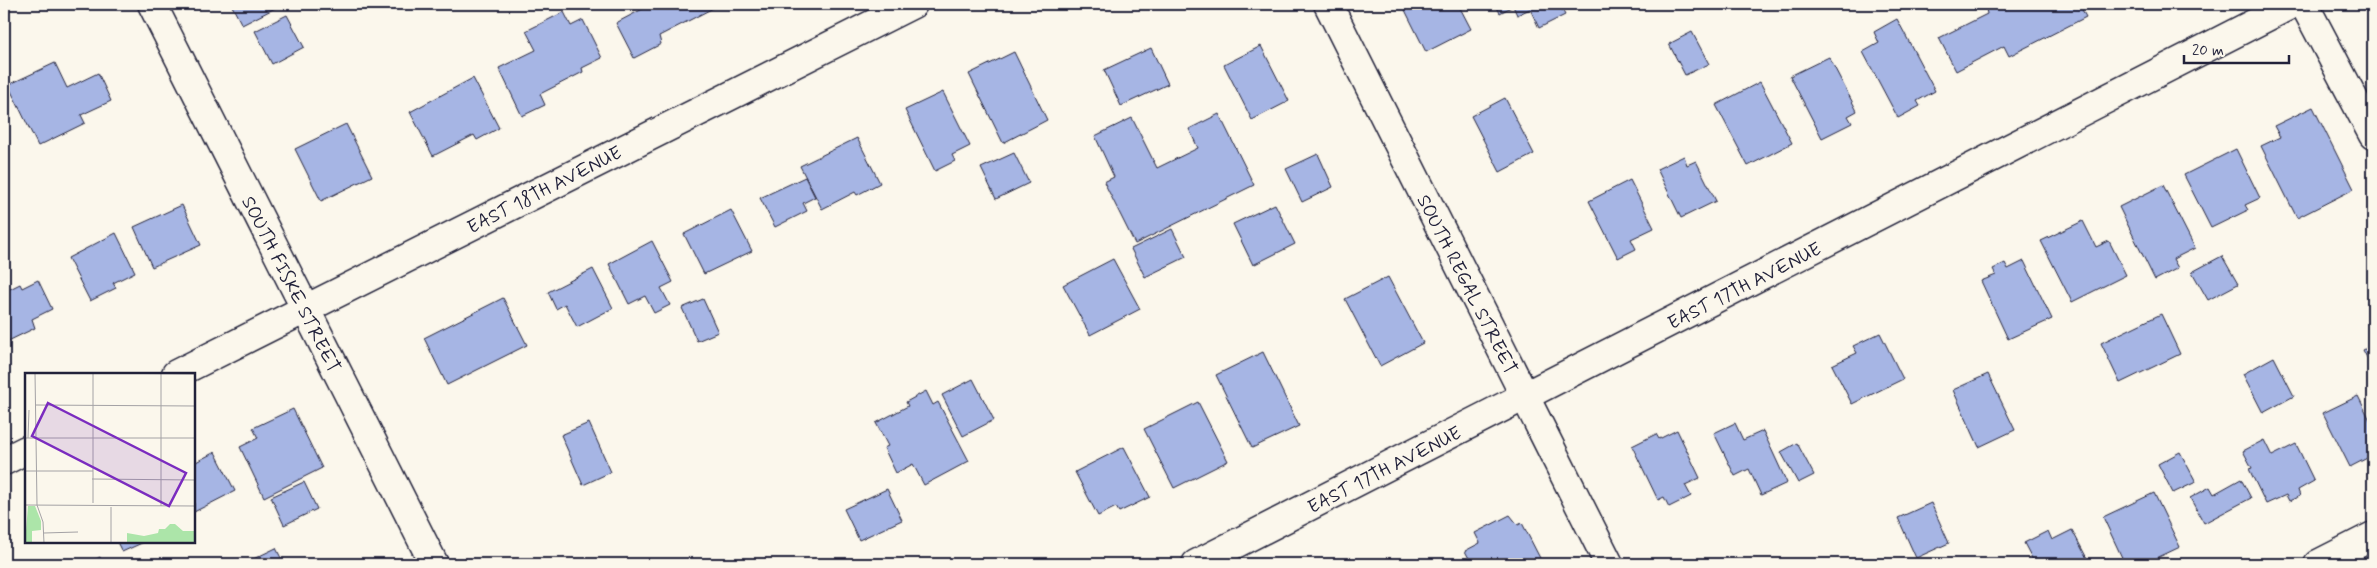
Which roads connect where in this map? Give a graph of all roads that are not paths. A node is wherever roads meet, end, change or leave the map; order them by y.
1 (152, 4) edge
2 (913, 4) edge
3 (1328, 4) edge
4 (2292, 4) edge
5 (2304, 4) edge
6 (2373, 136) edge
7 (304, 310) junction
8 (178, 373) edge
9 (1524, 398) junction
10 (25, 450) edge
11 (4, 461) edge
12 (2373, 536) edge
13 (434, 564) edge
14 (1196, 564) edge
15 (1609, 564) edge
16 (2318, 564) edge

1 - 7 street, SOUTH FISKE STREET
2 - 7 street, EAST 18TH AVENUE
3 - 9 street, SOUTH REGAL STREET
4 - 9 street, EAST 17TH AVENUE
5 - 6 street
7 - 8 street, EAST 18TH AVENUE
7 - 13 street, SOUTH FISKE STREET
9 - 14 street, EAST 17TH AVENUE
9 - 15 street, SOUTH REGAL STREET
10 - 11 street
12 - 16 street

